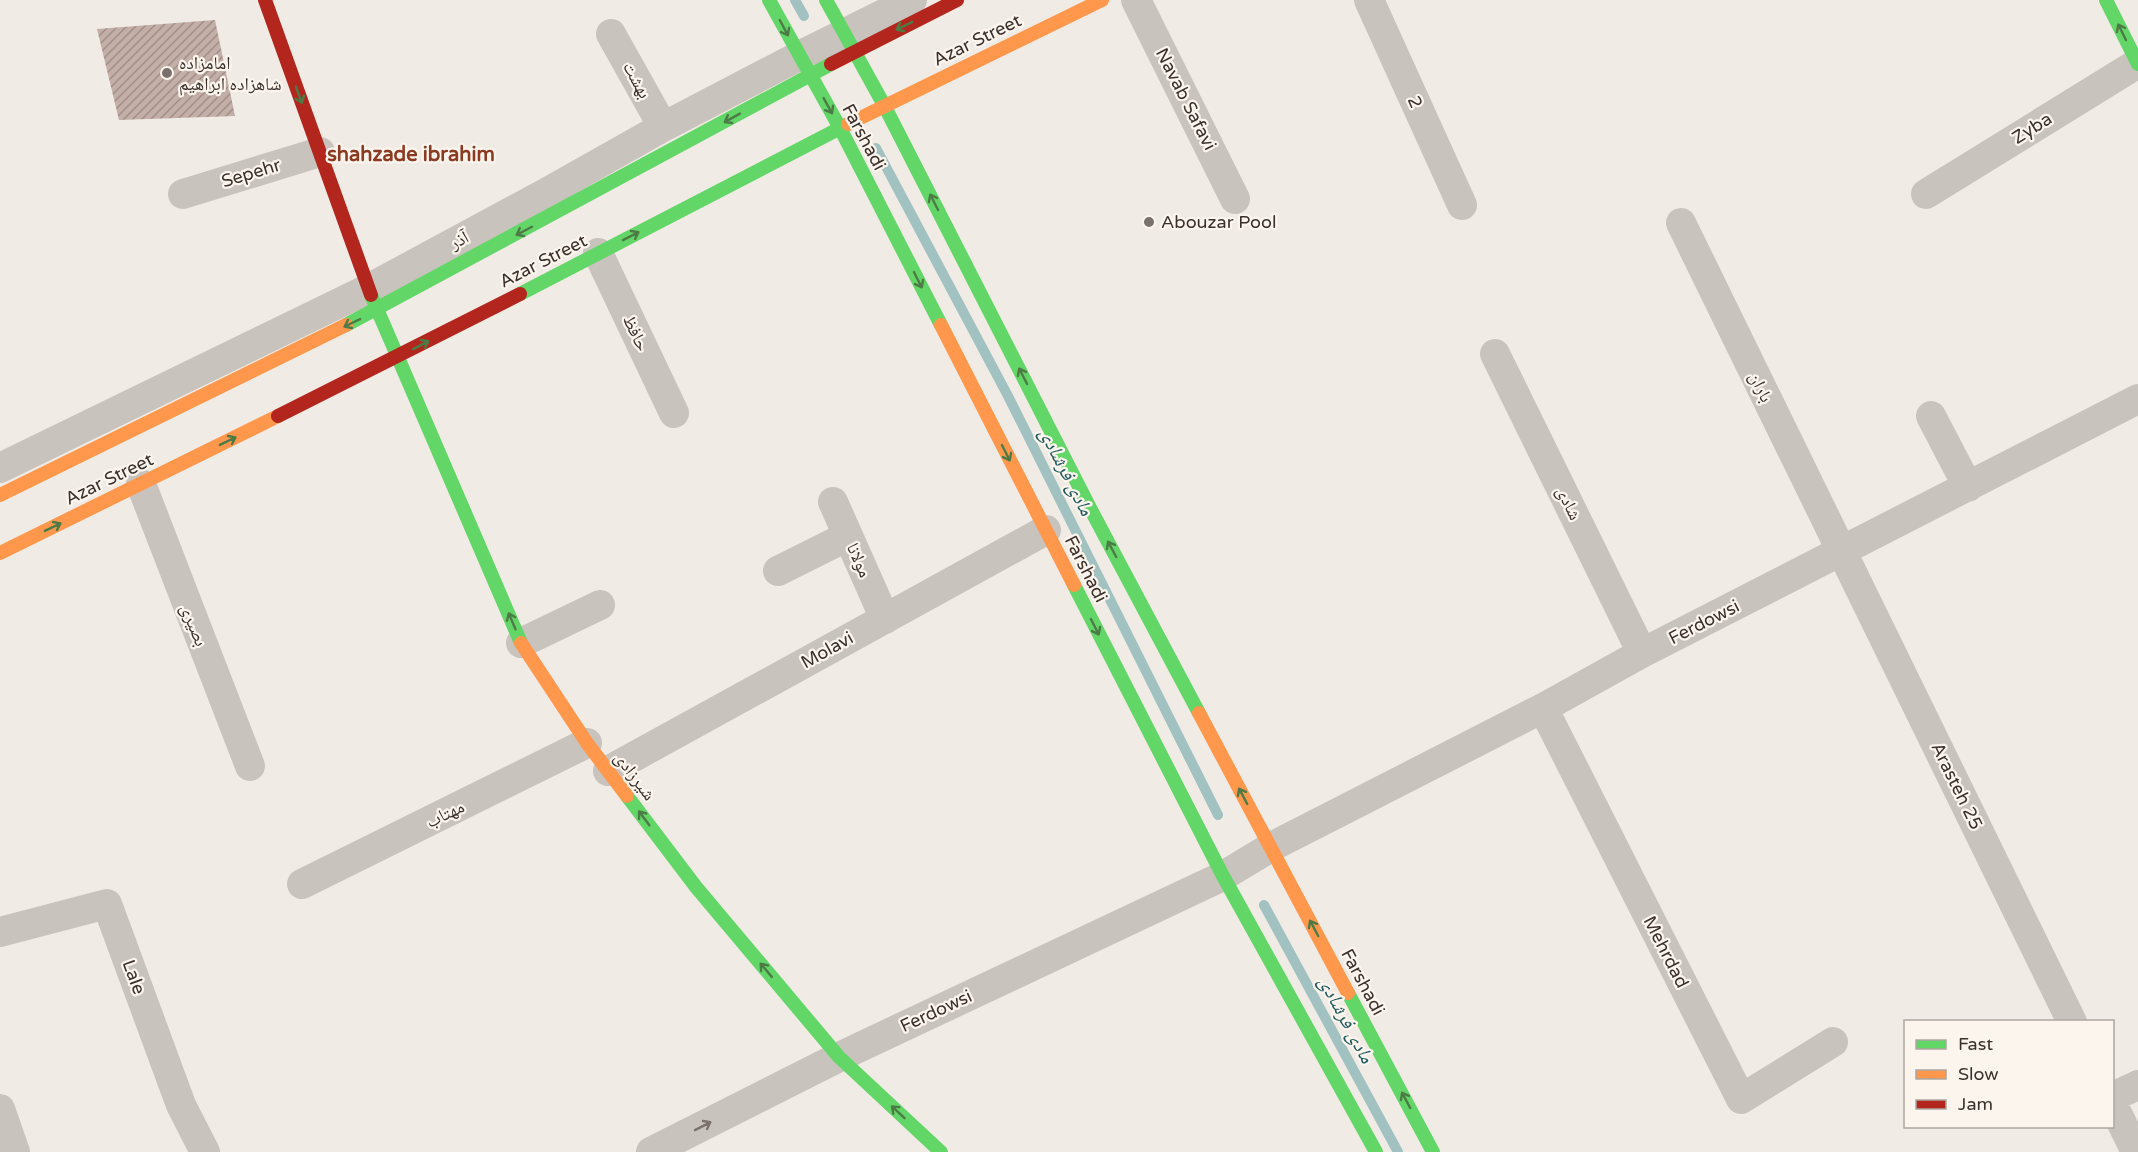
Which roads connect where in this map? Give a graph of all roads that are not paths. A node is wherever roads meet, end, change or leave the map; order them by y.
1 (265, 0) edge
2 (769, 0) edge
3 (826, 0) edge
4 (912, 0) edge
5 (957, 0) edge
6 (1102, 0) edge
7 (1136, 0) edge
8 (1369, 0) edge
9 (2106, 0) edge
10 (611, 34) dead end
11 (850, 42) junction
12 (2138, 63) edge
13 (805, 65) junction
14 (884, 105) junction
15 (663, 127) junction
16 (840, 128) junction
17 (320, 152) junction
18 (183, 194) dead end
19 (1926, 194) dead end
20 (1235, 199) dead end
21 (552, 203) junction
22 (1462, 205) dead end
23 (1681, 223) dead end
24 (598, 253) junction
25 (372, 299) junction
26 (1495, 354) dead end
27 (398, 357) junction
28 (2138, 399) edge
29 (674, 413) dead end
30 (1931, 416) dead end
31 (0, 468) edge
32 (141, 484) junction
33 (1968, 487) junction
34 (0, 495) edge
35 (832, 502) dead end
36 (1046, 530) junction
37 (848, 536) junction
38 (1841, 550) junction
39 (0, 553) edge
40 (778, 571) dead end
41 (600, 604) dead end
42 (885, 619) junction
43 (521, 643) junction
44 (1642, 653) junction
45 (1543, 708) junction
46 (587, 743) junction
47 (250, 766) dead end
48 (608, 771) junction
49 (1271, 847) junction
50 (1223, 876) junction
51 (302, 884) dead end
52 (0, 932) edge
53 (2071, 1020) edge
54 (1833, 1042) dead end
55 (839, 1057) junction
56 (2138, 1085) edge
57 (2114, 1096) edge
58 (2114, 1107) edge
59 (0, 1109) edge
60 (15, 1152) edge
61 (205, 1152) edge
62 (651, 1152) edge
63 (941, 1152) edge
64 (1376, 1152) edge
65 (1433, 1152) edge
66 (2136, 1152) edge

1 -> 17 street, شیرزادی
2 -> 13 street, Farshadi
3 - 11 street, Farshadi
4 - 11 street, آذر
5 -> 11 street
6 - 14 street, Azar Street
7 - 20 street, Navab Safavi
8 - 22 street, 2
12 -> 9 street
10 - 15 street, بهشت
11 - 13 street, آذر
11 - 14 street, Farshadi
12 - 19 street, Zyba
13 - 15 street, آذر
13 -> 16 street, Farshadi
13 -> 21 street, Azar Street
14 - 16 street, Azar Street
49 -> 14 street, Farshadi
15 - 21 street, آذر
24 -> 16 street, Azar Street
16 -> 36 street, Farshadi
17 - 18 street, Sepehr
17 - 25 street, شیرزادی
21 - 25 street, آذر
23 - 38 street, باران
27 -> 24 street, Azar Street
24 - 29 street, حافظ
25 - 27 street, شیرزادی
25 - 31 street, آذر
25 -> 34 street, Azar Street
26 - 44 street, شادی
32 -> 27 street, Azar Street
43 -> 27 street, شیرزادی
28 - 33 street, Ferdowsi
30 - 33 street
39 -> 32 street, Azar Street
32 - 47 street, بصیری
33 - 38 street, Ferdowsi
35 - 37 street, مولانا
36 - 42 street, Molavi
36 -> 50 street, Farshadi
37 - 40 street
37 - 42 street, مولانا
38 - 44 street, Ferdowsi
38 - 53 street, Arasteh 25
41 - 43 street
42 - 48 street, Molavi
43 - 46 street, شیرزادی
44 - 45 street, Ferdowsi
45 - 49 street, Ferdowsi
45 - 54 street, Mehrdad
46 - 48 street, شیرزادی
46 - 51 street, مهتاب
55 -> 48 street, شیرزادی
49 - 50 street, Ferdowsi
65 -> 49 street, Farshadi
50 - 55 street, Ferdowsi
50 - 64 street, Farshadi
52 - 61 street, Lale
62 -> 55 street, Ferdowsi
63 -> 55 street, شیرزادی
56 - 57 street
58 - 66 street
59 - 60 street

